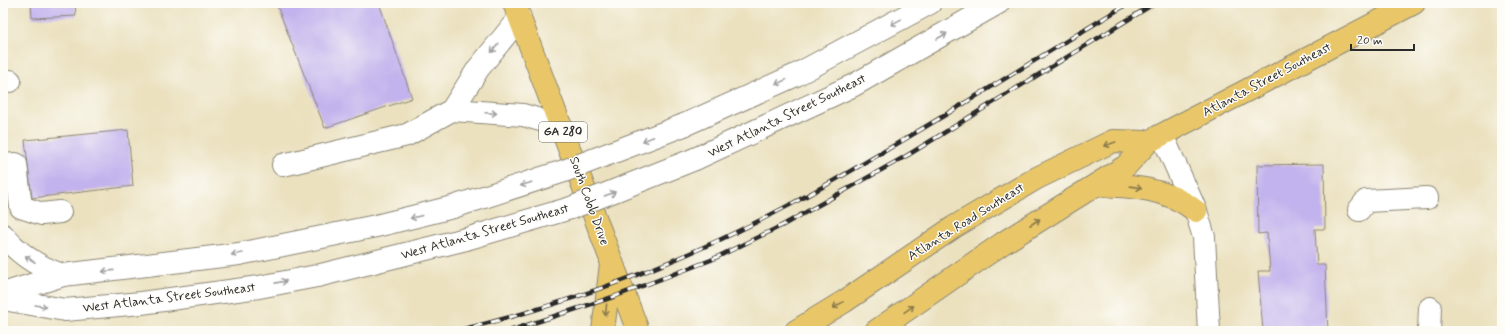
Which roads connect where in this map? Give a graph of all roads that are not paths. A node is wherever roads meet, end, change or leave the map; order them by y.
1 (930, 3) edge
2 (998, 3) edge
3 (1414, 3) edge
4 (517, 10) edge
5 (452, 110) junction
6 (561, 126) junction
7 (1155, 139) junction
8 (3, 165) edge
9 (283, 165) dead end
10 (1097, 185) junction
11 (1427, 198) dead end
12 (1359, 210) dead end
13 (1196, 211) junction
14 (60, 212) dead end
15 (3, 235) edge
16 (611, 260) junction
17 (63, 276) junction
18 (3, 294) edge
19 (3, 298) edge
20 (1430, 308) dead end
21 (603, 331) edge
22 (638, 331) edge
23 (796, 331) edge
24 (876, 331) edge
25 (1209, 331) edge
26 (1429, 331) edge

1 -> 17 street, bridge
19 -> 2 street, West Atlanta Street Southeast, bridge
3 - 7 main road, Atlanta Street Southeast
4 -> 5 street
4 - 6 main road, South Cobb Drive / GA 280
5 -> 6 street
5 - 9 street
6 - 16 main road, South Cobb Drive / GA 280
7 - 10 main road
7 - 13 street
7 -> 23 main road, Atlanta Road Southeast
8 - 14 street
10 -> 13 main road
24 -> 10 main road
11 - 12 street
13 - 25 street
17 -> 15 street
16 -> 21 main road
16 - 22 main road, South Cobb Drive / GA 280
17 - 18 street
20 - 26 street

